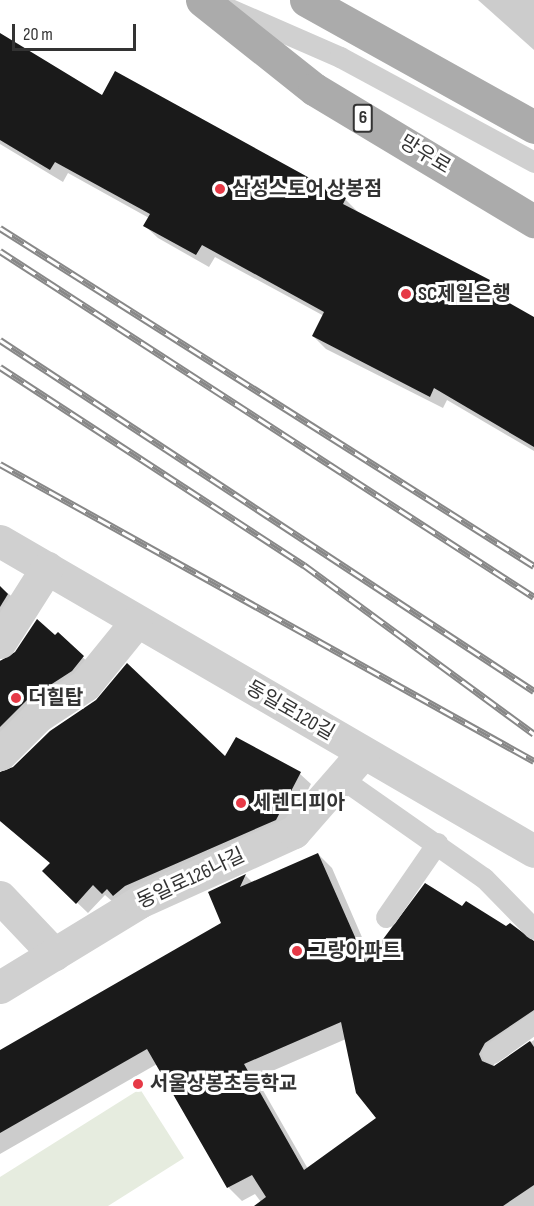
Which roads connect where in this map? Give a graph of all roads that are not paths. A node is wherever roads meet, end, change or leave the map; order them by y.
1 (202, 0) edge
2 (209, 0) edge
3 (306, 0) edge
4 (534, 127) edge
5 (534, 162) edge
6 (534, 221) edge
7 (0, 541) edge
8 (47, 568) junction
9 (136, 622) junction
10 (0, 642) edge
11 (363, 753) junction
12 (0, 754) edge
13 (341, 778) junction
14 (437, 843) junction
15 (534, 851) edge
16 (0, 897) edge
17 (386, 917) dead end
18 (534, 929) edge
19 (54, 954) junction
20 (0, 987) edge
21 (534, 1023) edge
22 (492, 1053) dead end

1 - 6 main road, 망우로 / 6
2 - 5 lane
3 - 4 main road
7 - 8 street, 동일로120길
8 - 9 street, 동일로120길
8 - 10 street
9 - 11 street, 동일로120길
9 - 12 street
11 - 13 street, 동일로126나길
11 - 15 street, 동일로120길
13 - 14 lane
13 - 19 street, 동일로126나길
14 - 17 lane
14 - 18 lane
16 - 19 street
19 - 20 street, 동일로126나길
21 - 22 lane

